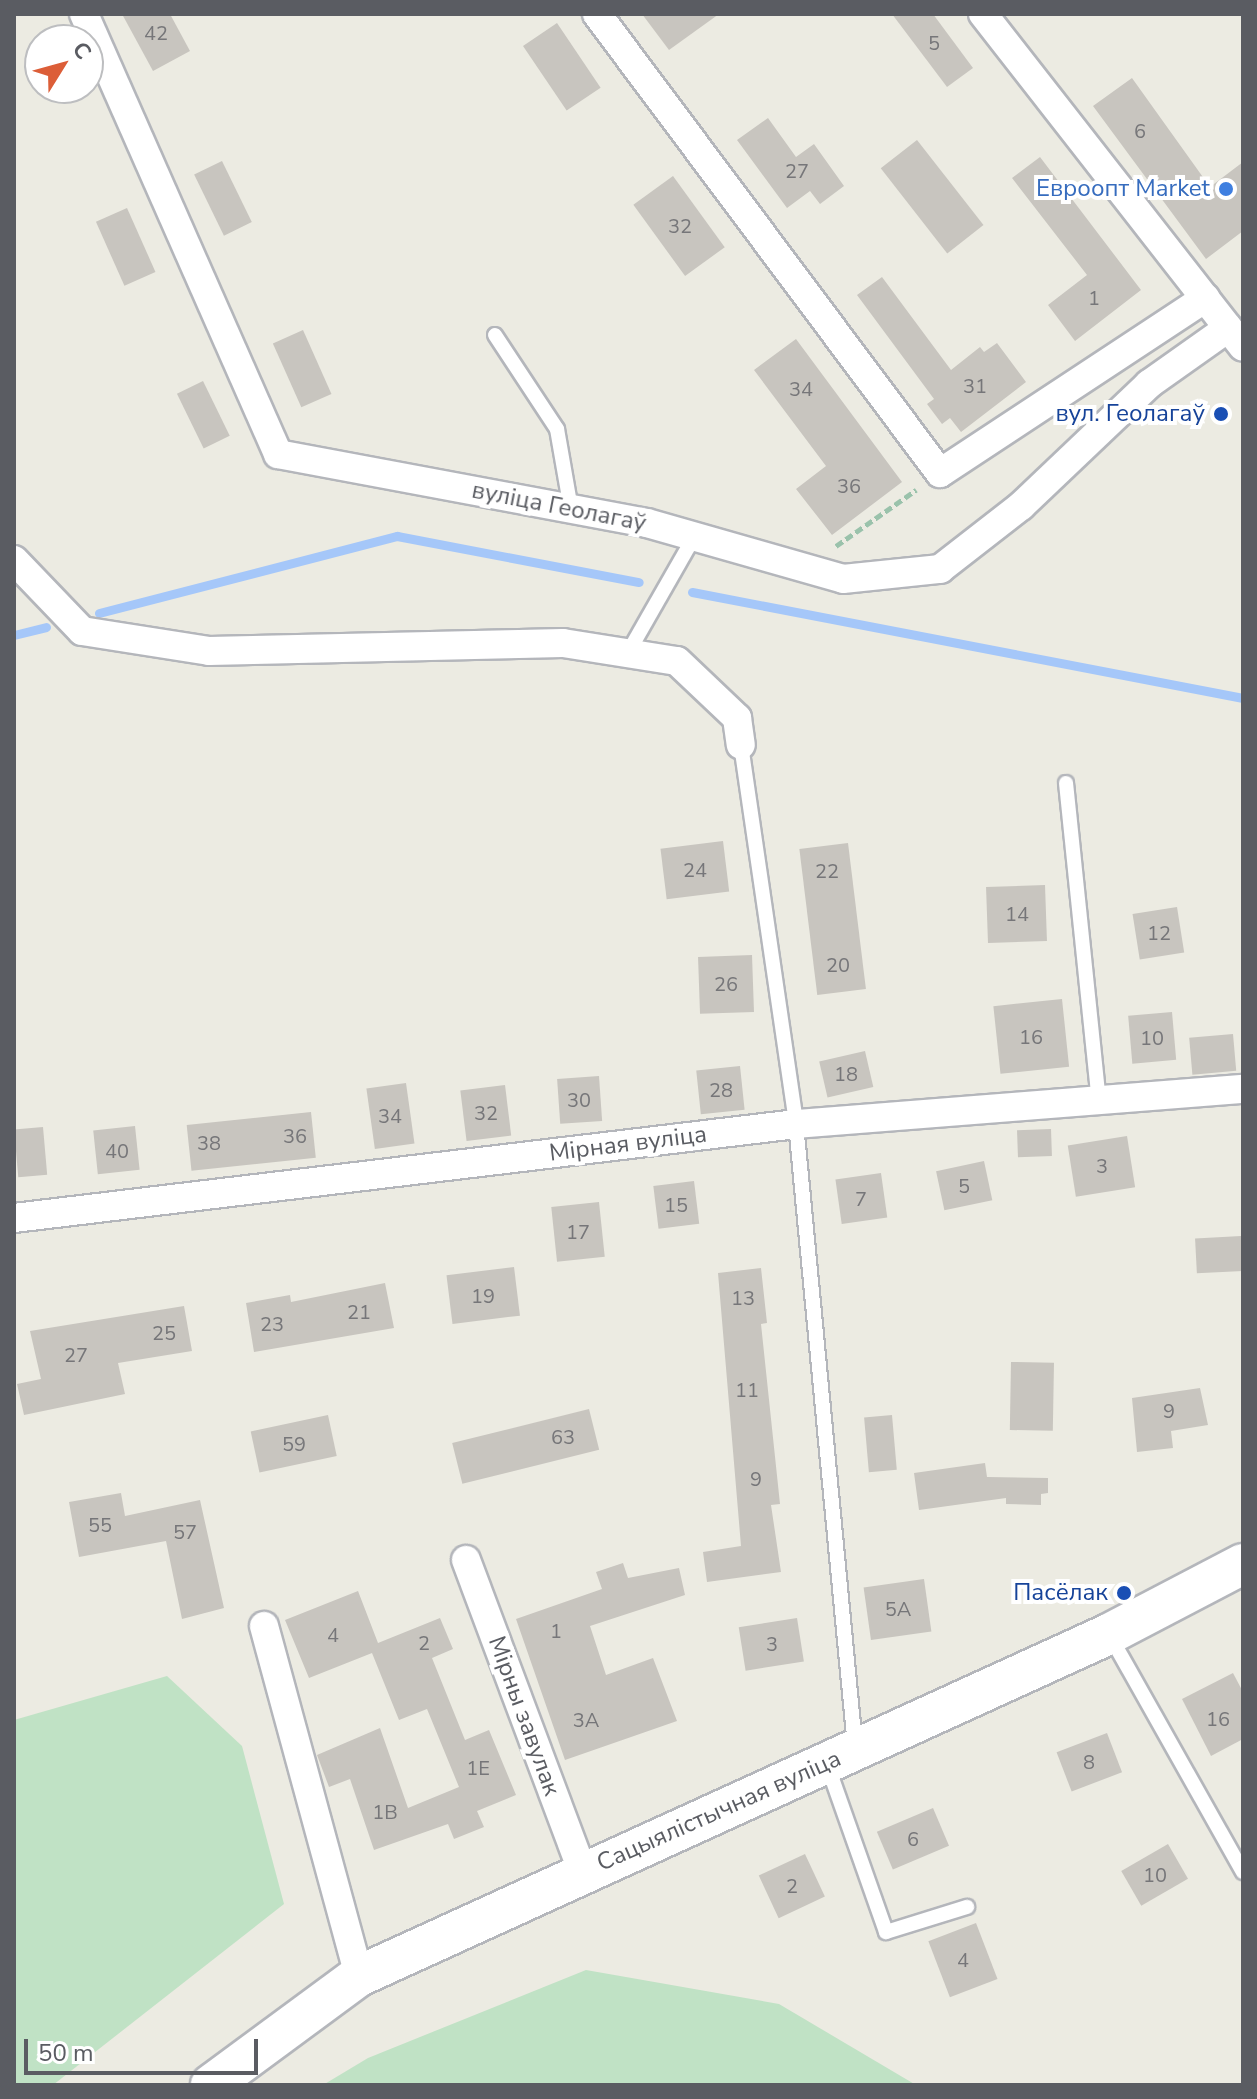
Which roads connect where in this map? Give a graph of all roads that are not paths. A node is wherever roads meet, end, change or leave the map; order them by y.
1 (84, 14) edge
2 (597, 14) edge
3 (983, 14) edge
4 (1205, 298) junction
5 (495, 335) dead end
6 (1236, 338) edge
7 (571, 509) junction
8 (694, 537) junction
9 (14, 560) edge
10 (629, 651) junction
11 (741, 745) joint
12 (1066, 783) dead end
13 (1243, 1089) edge
14 (1099, 1100) junction
15 (796, 1124) junction
16 (14, 1218) edge
17 (466, 1560) dead end
18 (1243, 1564) edge
19 (264, 1626) dead end
20 (1109, 1634) junction
21 (841, 1757) junction
22 (582, 1871) junction
23 (1243, 1872) edge
24 (967, 1907) dead end
25 (359, 1976) junction
26 (211, 2085) edge

1 - 7 street, вуліца Геолагаў
2 - 4 street
3 - 4 street, вуліца Геолагаў
4 - 6 street, вуліца Геолагаў
5 - 7 lane
6 - 8 street, вуліца Геолагаў
7 - 8 street, вуліца Геолагаў
8 - 10 lane
9 - 10 street
10 - 11 street
11 - 15 lane
12 - 14 lane
13 - 14 street, Мірная вуліца
14 - 15 street, Мірная вуліца
15 - 16 street, Мірная вуліца
15 - 21 lane
17 - 22 street, Мірны завулак
18 - 20 main road, Сацыялістычная вуліца
19 - 25 street
20 - 21 main road, Сацыялістычная вуліца
20 - 23 lane
21 - 22 main road, Сацыялістычная вуліца
21 - 24 lane
22 - 25 main road, Сацыялістычная вуліца
25 - 26 main road, Сацыялістычная вуліца

